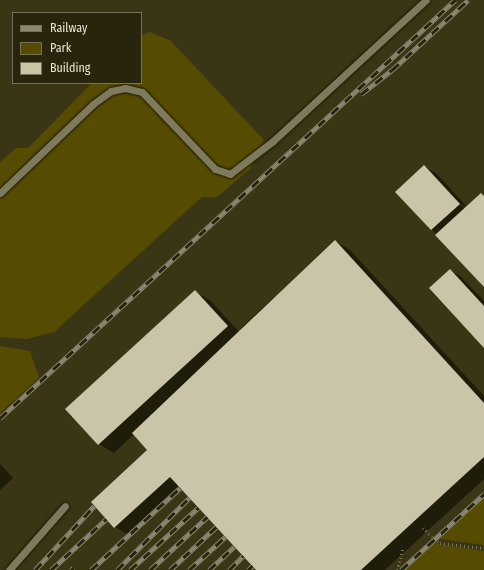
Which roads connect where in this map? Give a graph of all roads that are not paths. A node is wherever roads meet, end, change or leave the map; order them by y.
1 (426, 0) edge
2 (0, 194) edge
3 (65, 506) dead end
4 (9, 570) edge

1 - 2 lane
3 - 4 lane

